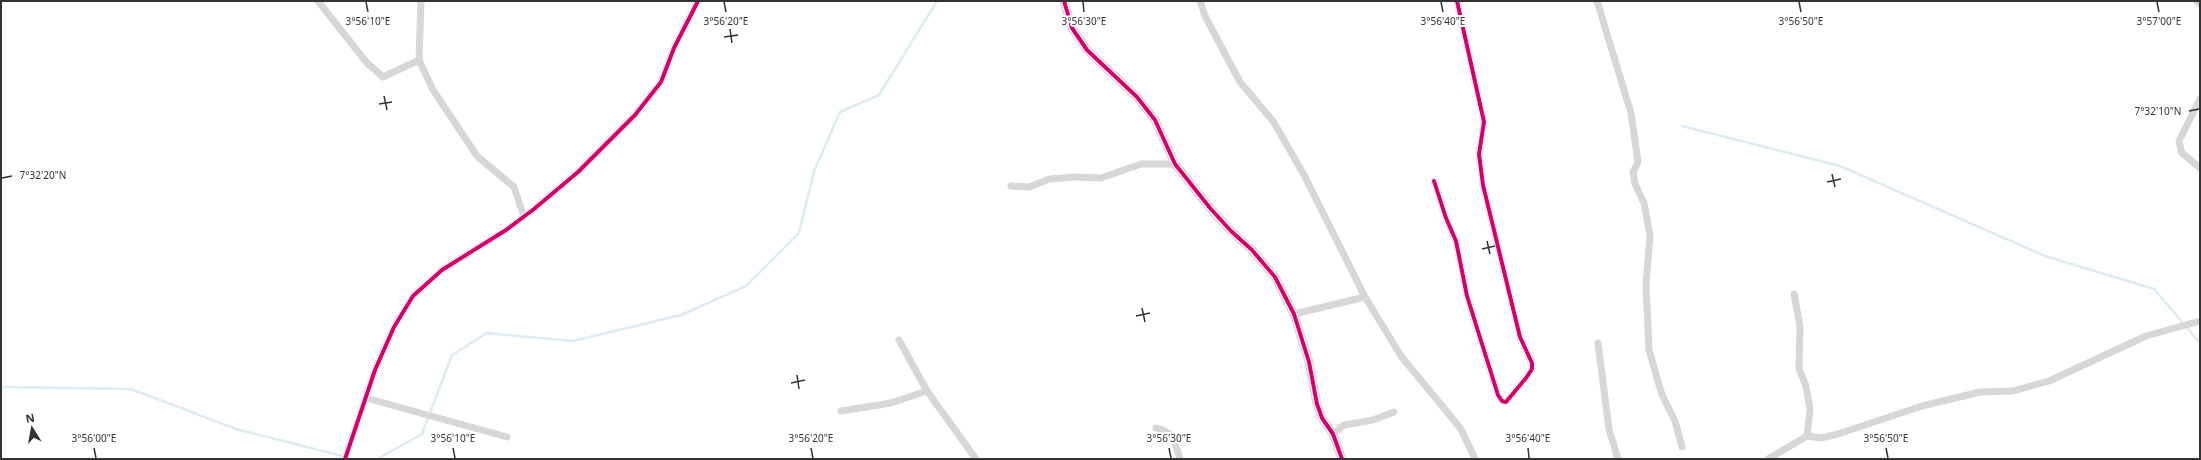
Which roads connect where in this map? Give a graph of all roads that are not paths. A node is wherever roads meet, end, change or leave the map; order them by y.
1 (318, 1) edge
2 (421, 1) edge
3 (698, 1) edge
4 (1064, 1) edge
5 (1200, 1) edge
6 (1457, 1) edge
7 (1597, 1) edge
8 (2197, 1) edge
9 (2200, 4) edge
10 (419, 60) junction
11 (2200, 99) edge
12 (1175, 164) junction
13 (2200, 168) edge
14 (1434, 181) dead end
15 (1011, 186) dead end
16 (524, 217) junction
17 (1794, 294) dead end
18 (1365, 297) junction
19 (1294, 314) junction
20 (2200, 321) edge
21 (899, 340) dead end
22 (1598, 343) dead end
23 (927, 391) junction
24 (366, 398) junction
25 (841, 411) dead end
26 (1394, 412) dead end
27 (1156, 428) dead end
28 (1333, 434) junction
29 (1807, 436) junction
30 (507, 437) dead end
31 (1682, 447) dead end
32 (345, 459) edge
33 (976, 459) edge
34 (1180, 459) edge
35 (1342, 459) edge
36 (1475, 459) edge
37 (1618, 459) edge
38 (1768, 459) edge

1 - 10 street
2 - 10 street
3 - 16 street
4 - 12 street
5 - 18 street
6 - 14 street
7 - 31 street
8 - 9 street
10 - 16 street
11 - 13 street
12 - 15 street
12 - 19 street
16 - 24 street
17 - 29 street
18 - 19 street
18 - 36 street
19 - 28 street
20 - 29 street
21 - 23 street
22 - 37 street
23 - 25 street
23 - 33 street
24 - 30 street
24 - 32 street
26 - 28 street
27 - 34 street
28 - 35 street
29 - 38 street

